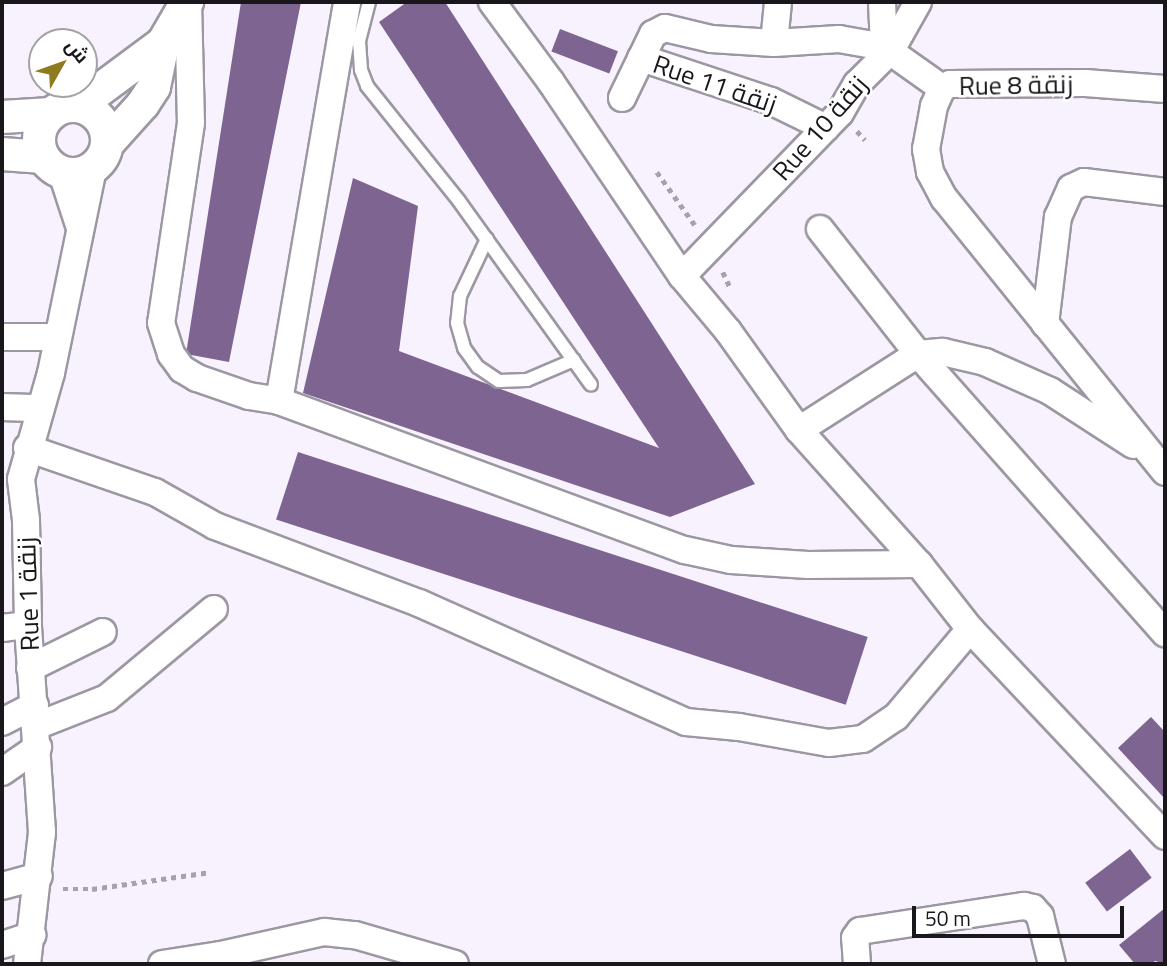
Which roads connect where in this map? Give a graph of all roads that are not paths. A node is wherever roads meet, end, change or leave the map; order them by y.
1 (188, 2) edge
2 (347, 2) edge
3 (369, 2) edge
4 (492, 2) edge
5 (778, 2) edge
6 (882, 2) edge
7 (918, 2) edge
8 (163, 43) junction
9 (774, 43) junction
10 (888, 49) junction
11 (641, 58) junction
12 (942, 88) junction
13 (1165, 89) edge
14 (622, 98) dead end
15 (65, 110) junction
16 (2, 117) edge
17 (826, 128) junction
18 (2, 154) edge
19 (100, 156) junction
20 (53, 165) junction
21 (1165, 192) edge
22 (820, 229) dead end
23 (80, 230) junction
24 (487, 239) junction
25 (681, 276) junction
26 (1045, 324) junction
27 (2, 337) edge
28 (57, 337) junction
29 (918, 354) junction
30 (574, 360) junction
31 (591, 385) dead end
32 (279, 401) junction
33 (2, 407) edge
34 (40, 408) junction
35 (799, 430) junction
36 (27, 448) junction
37 (1160, 462) edge
38 (14, 521) edge
39 (919, 564) junction
40 (214, 609) dead end
41 (28, 625) junction
42 (2, 628) edge
43 (970, 629) junction
44 (103, 632) dead end
45 (1165, 633) edge
46 (30, 668) junction
47 (2, 722) edge
48 (36, 726) junction
49 (2, 772) edge
50 (1165, 836) edge
51 (38, 883) junction
52 (2, 886) edge
53 (32, 935) junction
54 (2, 945) edge
55 (27, 964) edge
56 (162, 964) edge
57 (455, 964) edge
58 (857, 964) edge
59 (1052, 964) edge

1 - 8 street
1 - 32 street
2 - 32 street
3 - 24 lane
4 - 25 street
5 - 9 street
6 - 10 street
7 - 10 street, Rue 10 زنقة
8 - 15 street
8 - 19 street
9 - 10 street
9 - 11 street
10 - 12 street
10 - 17 street, Rue 10 زنقة
11 - 14 street
11 - 17 street, Rue 11 زنقة
12 - 13 street, Rue 8 زنقة
12 - 26 street, Rue 8 زنقة
15 - 16 street
15 - 19 street
15 - 20 street
17 - 25 street, Rue 10 زنقة
18 - 20 street
19 - 20 street
19 - 23 street, Rue 1 زنقة
20 - 23 street, Rue 1 زنقة
21 - 26 street
22 - 29 street
23 - 28 street, Rue 1 زنقة
24 - 30 lane
24 - 30 lane
25 - 35 street
26 - 37 street, Rue 8 زنقة
27 - 28 street
28 - 34 street, Rue 1 زنقة
29 - 35 street
29 - 37 street
29 - 45 street
30 - 31 lane
32 - 39 street
33 - 34 street
34 - 36 street, Rue 1 زنقة
35 - 39 street
36 - 38 street, Rue 1 زنقة
36 - 43 street
38 - 41 street, Rue 1 زنقة
39 - 43 street
40 - 48 street
41 - 42 street
41 - 46 street, Rue 1 زنقة
43 - 50 street
44 - 46 street
46 - 48 street, Rue 1 زنقة
47 - 48 street
48 - 49 street
48 - 51 street, Rue 1 زنقة
51 - 52 street
51 - 53 street, Rue 1 زنقة
53 - 54 street
53 - 55 street, Rue 1 زنقة
56 - 57 street
58 - 59 street

